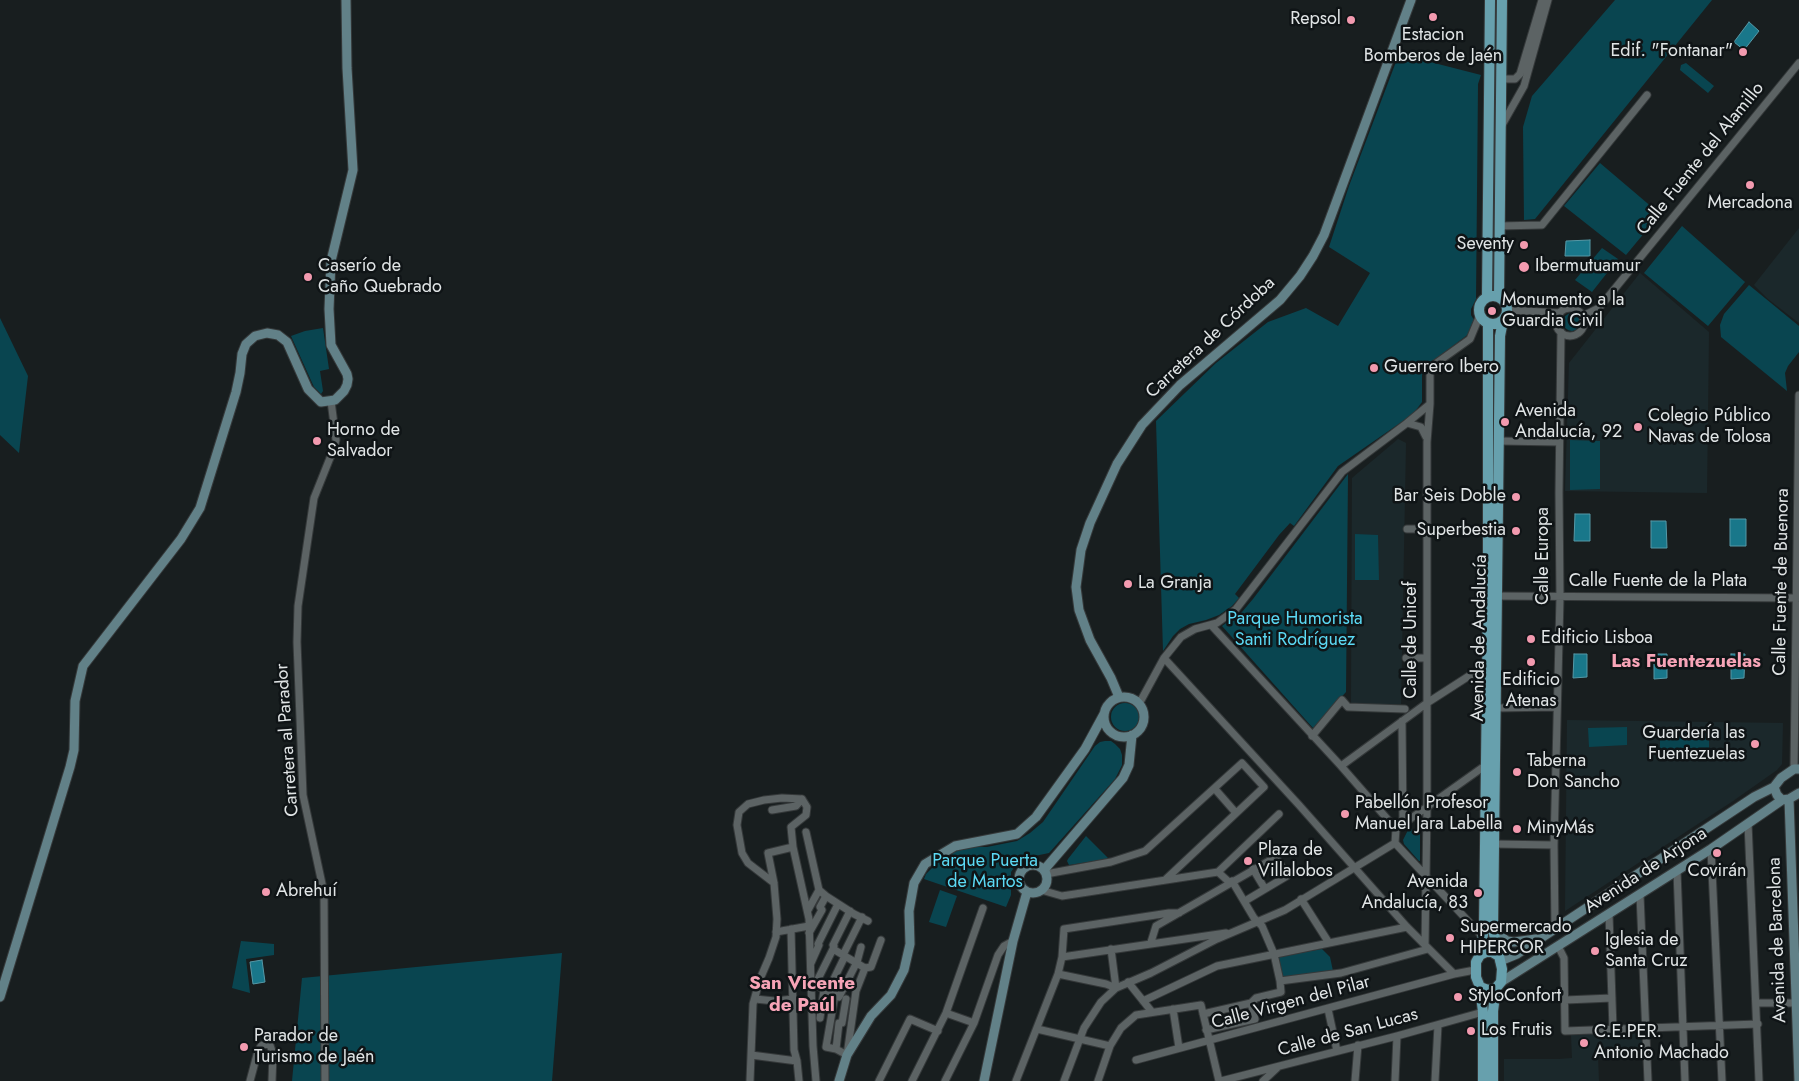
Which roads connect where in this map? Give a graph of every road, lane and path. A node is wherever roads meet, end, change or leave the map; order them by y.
1 (346, 0) edge
2 (1410, 0) edge
3 (1490, 0) edge
4 (1502, 0) edge
5 (1542, 0) edge
6 (1548, 0) edge
7 (1799, 63) edge
8 (1501, 79) junction
9 (1647, 95) dead end
10 (1501, 128) junction
11 (1499, 226) junction
12 (1487, 297) junction
13 (1499, 297) junction
14 (1508, 310) junction
15 (1560, 313) junction
16 (1480, 315) junction
17 (1583, 316) junction
18 (1503, 321) junction
19 (1488, 324) junction
20 (1561, 332) junction
21 (1799, 395) edge
22 (331, 401) junction
23 (1430, 404) junction
24 (1407, 423) junction
25 (1499, 441) junction
26 (1427, 442) junction
27 (1559, 442) junction
28 (1407, 529) dead end
29 (1427, 530) junction
30 (1493, 596) junction
31 (1560, 597) junction
32 (1797, 598) junction
33 (1211, 625) junction
34 (1164, 658) junction
35 (1406, 658) dead end
36 (1426, 658) junction
37 (1486, 664) junction
38 (1119, 697) junction
39 (1427, 703) junction
40 (1139, 704) junction
41 (1556, 707) junction
42 (1496, 708) junction
43 (1405, 709) dead end
44 (1104, 714) junction
45 (1402, 722) junction
46 (1113, 734) junction
47 (1132, 736) junction
48 (1312, 736) junction
49 (1089, 744) junction
50 (1486, 765) junction
51 (1341, 766) junction
52 (1797, 769) edge
53 (1774, 787) junction
54 (1215, 789) junction
55 (1799, 793) edge
56 (802, 799) junction
57 (1786, 799) junction
58 (1427, 808) junction
59 (772, 810) dead end
60 (1236, 813) junction
61 (1279, 814) dead end
62 (1748, 823) junction
63 (1403, 824) junction
64 (1396, 829) junction
65 (806, 832) dead end
66 (1795, 838) edge
67 (1395, 843) junction
68 (1494, 844) junction
69 (1554, 845) junction
70 (793, 847) junction
71 (1711, 850) junction
72 (1353, 868) junction
73 (1253, 869) junction
74 (1677, 871) junction
75 (1045, 872) junction
76 (1218, 872) junction
77 (1426, 876) junction
78 (1166, 879) junction
79 (1231, 882) junction
80 (774, 883) junction
81 (1265, 889) junction
82 (819, 890) junction
83 (1041, 890) junction
84 (1027, 892) junction
85 (1640, 895) junction
86 (826, 896) junction
87 (1301, 899) junction
88 (1245, 901) junction
89 (1796, 903) edge
90 (838, 904) junction
91 (983, 908) dead end
92 (808, 910) junction
93 (850, 911) junction
94 (1179, 914) junction
95 (1609, 914) junction
96 (1257, 922) junction
97 (1407, 927) junction
98 (791, 929) junction
99 (1555, 929) junction
100 (809, 930) junction
101 (1493, 930) junction
102 (1236, 931) junction
103 (776, 932) junction
104 (1483, 938) junction
105 (1539, 939) junction
106 (881, 940) dead end
107 (1013, 941) junction
108 (1151, 942) junction
109 (1329, 943) junction
110 (1558, 946) junction
111 (833, 947) junction
112 (861, 947) dead end
113 (1426, 947) junction
114 (1111, 949) junction
115 (1274, 954) junction
116 (844, 955) junction
117 (1480, 955) junction
118 (1062, 957) junction
119 (1499, 958) junction
120 (857, 962) junction
121 (1797, 965) edge
122 (810, 966) junction
123 (865, 968) junction
124 (1475, 970) junction
125 (1058, 974) junction
126 (1454, 974) junction
127 (1280, 981) junction
128 (1128, 982) junction
129 (813, 984) junction
130 (1499, 985) junction
131 (1480, 987) junction
132 (1116, 988) junction
133 (826, 990) junction
134 (0, 996) edge
135 (840, 997) junction
136 (1612, 998) junction
137 (755, 999) junction
138 (793, 999) junction
139 (1565, 1000) junction
140 (855, 1001) junction
141 (1143, 1001) junction
142 (1251, 1003) junction
143 (1797, 1003) junction
144 (1757, 1004) junction
145 (1172, 1009) junction
146 (1328, 1009) junction
147 (1152, 1012) junction
148 (1483, 1012) junction
149 (946, 1013) junction
150 (1203, 1014) junction
151 (820, 1018) dead end
152 (974, 1022) junction
153 (1758, 1024) junction
154 (1438, 1025) junction
155 (1719, 1025) junction
156 (1683, 1026) junction
157 (1798, 1026) edge
158 (1646, 1027) junction
159 (1037, 1029) junction
160 (1613, 1029) junction
161 (1206, 1030) junction
162 (938, 1031) junction
163 (1398, 1036) junction
164 (1080, 1039) junction
165 (1208, 1040) junction
166 (1358, 1045) junction
167 (1110, 1046) junction
168 (1179, 1048) junction
169 (836, 1049) junction
170 (1338, 1051) junction
171 (751, 1055) junction
172 (847, 1055) junction
173 (1136, 1060) dead end
174 (797, 1061) junction
175 (1278, 1067) junction
176 (250, 1081) edge
177 (272, 1081) edge
178 (325, 1081) edge
179 (750, 1081) edge
180 (799, 1081) edge
181 (816, 1081) edge
182 (839, 1081) edge
183 (879, 1081) edge
184 (912, 1081) edge
185 (944, 1081) edge
186 (984, 1081) edge
187 (1016, 1081) edge
188 (1064, 1081) edge
189 (1098, 1081) edge
190 (1220, 1081) edge
191 (1263, 1081) edge
192 (1355, 1081) edge
193 (1395, 1081) edge
194 (1435, 1081) edge
195 (1483, 1081) edge
196 (1493, 1081) edge
197 (1648, 1081) edge
198 (1685, 1081) edge
199 (1722, 1081) edge
200 (1759, 1081) edge
201 (1799, 1081) edge

1 - 22 street
2 - 38 street, Carretera de Córdoba
3 - 12 main road
4 - 8 main road
5 - 8 street
6 - 10 street
7 - 17 street, Calle Fuente del Alamillo
8 - 10 main road
9 - 11 street
10 - 11 main road
11 - 13 main road
12 - 13 main road
12 - 16 main road
13 - 14 main road
14 - 15 street
14 - 18 main road
15 - 17 street
15 - 20 street
16 - 19 main road
16 - 23 street, Calle de Unicef
17 - 20 street
18 - 19 main road
18 - 25 main road, Avenida de Andalucía
19 - 30 main road, Avenida de Andalucía
20 - 27 street, Calle Europa
21 - 32 street, Calle Fuente de Buenora
22 - 134 street
22 - 178 street, Carretera al Parador
23 - 24 street
23 - 26 street, Calle de Unicef
24 - 26 street
24 - 33 street
25 - 27 street
25 - 30 main road, Avenida de Andalucía
26 - 29 street, Calle de Unicef
27 - 31 street, Calle Europa
28 - 29 street
29 - 36 street, Calle de Unicef
30 - 31 street, Calle Fuente de la Plata
30 - 37 main road, Avenida de Andalucía
30 - 42 main road, Avenida de Andalucía
31 - 32 street, Calle Fuente de la Plata
31 - 41 street, Calle Europa
32 - 52 street, Calle Fuente de Buenora
33 - 34 street
33 - 48 street
34 - 40 street
34 - 72 street
35 - 36 street
36 - 39 street, Calle de Unicef
37 - 39 street
37 - 50 main road, Avenida de Andalucía
38 - 40 street
38 - 44 street
39 - 45 street
39 - 58 street, Calle de Unicef
40 - 47 street
41 - 42 street
41 - 69 street, Calle Europa
42 - 68 main road, Avenida de Andalucía
43 - 48 street
44 - 46 street
44 - 49 street
45 - 51 street
45 - 63 street
46 - 47 street
46 - 49 street
47 - 75 street
48 - 51 street
49 - 172 street
50 - 58 street
50 - 104 main road, Avenida de Andalucía
51 - 64 street
52 - 53 street, Avenida de Arjona
53 - 57 street
53 - 99 street, Avenida de Arjona
54 - 60 street
54 - 60 street
54 - 75 street
55 - 57 street, Avenida de Arjona
56 - 59 street
56 - 70 street
56 - 80 street
57 - 62 street, Avenida de Arjona
57 - 66 street, Avenida de Barcelona
58 - 63 street
58 - 77 street, Calle de Unicef
60 - 78 street
61 - 76 street
62 - 71 street, Avenida de Arjona
62 - 144 street
63 - 64 street
64 - 67 street
65 - 82 street
66 - 89 street, Avenida de Barcelona
67 - 72 street
67 - 77 street
68 - 69 street
68 - 101 main road, Avenida de Andalucía
69 - 99 street, Calle Europa
70 - 80 street
70 - 92 street
71 - 74 street, Avenida de Arjona
71 - 155 street
72 - 87 street
72 - 97 street
73 - 79 street
73 - 81 street
73 - 81 street
74 - 85 street, Avenida de Arjona
74 - 156 street
75 - 83 street
75 - 84 street
76 - 78 street
76 - 79 street
77 - 104 street
77 - 113 street, Calle de Unicef
78 - 83 street
79 - 88 street
79 - 94 street
80 - 103 street
81 - 88 street
82 - 86 street
82 - 92 street
83 - 84 street
84 - 107 street
85 - 95 street, Avenida de Arjona
85 - 158 street
86 - 90 street
86 - 100 street
87 - 96 street
87 - 109 street
88 - 96 street
89 - 121 street, Avenida de Barcelona
90 - 93 street
90 - 122 street
91 - 149 street
92 - 100 street
93 - 111 street
93 - 116 street
94 - 108 street
94 - 118 street
95 - 110 street, Avenida de Arjona
95 - 136 street
96 - 102 street
96 - 115 street
97 - 109 street
97 - 113 street
98 - 100 street
98 - 103 street
98 - 138 street
99 - 105 street, Avenida de Arjona
100 - 122 street
101 - 105 street
101 - 119 main road, Avenida de Andalucía
102 - 108 street
102 - 128 street
103 - 137 street
104 - 117 main road, Avenida de Andalucía
105 - 119 street, Avenida de Arjona
106 - 123 street
107 - 152 street
107 - 186 street
108 - 114 street
109 - 115 street
110 - 130 street, Avenida de Arjona
110 - 139 street
111 - 116 street
111 - 129 street
112 - 120 street
113 - 126 street
113 - 127 street
114 - 118 street
114 - 132 street
115 - 127 street
115 - 141 street
116 - 120 street
116 - 133 street
117 - 119 main road
117 - 124 main road
118 - 125 street
119 - 130 main road
120 - 123 street
120 - 135 street
121 - 143 street, Avenida de Barcelona
122 - 129 street
123 - 140 street
124 - 126 street, Calle Virgen del Pilar
124 - 131 main road
125 - 132 street
125 - 159 street
126 - 146 street, Calle Virgen del Pilar
127 - 142 street
128 - 132 street
128 - 141 street
129 - 133 street
129 - 181 street
130 - 131 main road
130 - 196 main road
131 - 148 main road
132 - 164 street
133 - 135 street
133 - 151 street
135 - 140 street
135 - 169 street
135 - 169 street
136 - 139 street
136 - 160 street
137 - 138 street
137 - 171 street
138 - 174 street
139 - 160 street
140 - 172 street
141 - 147 street
142 - 150 street
142 - 161 street
143 - 144 street
143 - 157 street, Avenida de Barcelona
144 - 153 street
145 - 147 street
145 - 150 street
145 - 168 street
146 - 165 street, Calle Virgen del Pilar
146 - 170 street
147 - 167 street
148 - 154 street, Calle de San Lucas
148 - 195 main road
149 - 152 street
149 - 162 street
150 - 161 street
152 - 185 street
153 - 155 street
153 - 200 street
154 - 163 street, Calle de San Lucas
154 - 194 street
155 - 156 street
155 - 199 street
156 - 158 street
156 - 198 street
157 - 201 street, Avenida de Barcelona
158 - 160 street
158 - 197 street
159 - 164 street
159 - 187 street
161 - 165 street
162 - 183 street
162 - 184 street
163 - 166 street, Calle de San Lucas
163 - 193 street
164 - 167 street
164 - 188 street
165 - 168 street, Calle Virgen del Pilar
165 - 190 street
166 - 170 street, Calle de San Lucas
166 - 192 street
167 - 189 street
168 - 173 street, Calle Virgen del Pilar
169 - 172 street
170 - 175 street, Calle de San Lucas
171 - 174 street
171 - 179 street
172 - 182 street
174 - 180 street
175 - 190 street, Calle de San Lucas
175 - 191 street
176 - 177 street

